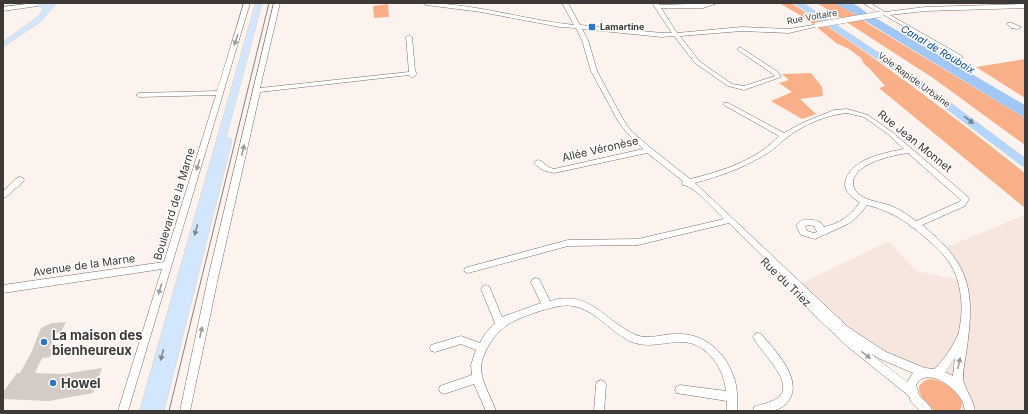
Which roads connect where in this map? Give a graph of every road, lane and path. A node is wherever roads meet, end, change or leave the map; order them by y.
1 (28, 3) edge
2 (53, 3) edge
3 (247, 3) edge
4 (259, 3) edge
5 (263, 3) edge
6 (277, 3) edge
7 (426, 3) edge
8 (565, 3) edge
9 (715, 3) edge
10 (798, 3) edge
11 (809, 3) edge
12 (866, 3) edge
13 (923, 3) edge
14 (1009, 3) edge
15 (38, 4) edge
16 (656, 5) edge
17 (1016, 6) junction
18 (1025, 6) edge
19 (930, 8) junction
20 (3, 9) edge
21 (883, 14) junction
22 (43, 15) junction
23 (1025, 25) edge
24 (1018, 26) dead end
25 (579, 27) junction
26 (675, 35) junction
27 (409, 38) dead end
28 (3, 45) edge
29 (740, 50) dead end
30 (960, 57) dead end
31 (257, 90) junction
32 (219, 93) junction
33 (139, 95) dead end
34 (726, 104) dead end
35 (784, 136) junction
36 (1000, 145) junction
37 (648, 150) junction
38 (910, 150) junction
39 (1025, 153) edge
40 (538, 162) dead end
41 (1025, 163) edge
42 (1025, 168) edge
43 (20, 180) dead end
44 (687, 182) junction
45 (3, 195) edge
46 (865, 201) junction
47 (727, 221) junction
48 (914, 225) junction
49 (822, 231) dead end
50 (168, 265) junction
51 (468, 270) dead end
52 (536, 282) dead end
53 (3, 289) edge
54 (486, 289) dead end
55 (547, 305) junction
56 (500, 323) junction
57 (758, 336) dead end
58 (962, 337) junction
59 (435, 348) dead end
60 (482, 348) junction
61 (928, 373) junction
62 (478, 378) junction
63 (601, 385) dead end
64 (444, 389) dead end
65 (960, 389) junction
66 (680, 390) dead end
67 (732, 398) junction
68 (915, 401) edge
69 (972, 409) edge
70 (123, 411) edge
71 (147, 411) edge
72 (157, 411) edge
73 (184, 411) edge
74 (491, 411) edge
75 (599, 411) edge
76 (732, 411) edge
77 (758, 411) edge
78 (927, 411) edge

1 - 20 street
2 - 15 main road
2 - 22 main road
3 -> 32 street, Boulevard de la Marne
4 -> 71 main road
5 - 72 main road
6 - 31 street
7 - 25 street, Rue Voltaire
8 - 25 street, Rue du Triez
9 - 16 street
10 -> 36 highway, Voie Rapide Urbaine
11 - 39 highway, Voie Rapide Urbaine
12 - 21 street
13 - 19 street
14 - 17 street
15 - 20 street
15 - 22 main road
16 - 26 street
17 - 18 street, Rue Voltaire
17 - 19 street, Rue Voltaire
19 - 21 street, Rue Voltaire
21 - 26 street, Rue Voltaire, bridge
21 - 30 street
22 - 28 main road
23 - 24 street
25 - 26 street, Rue Voltaire
25 - 37 street, Rue du Triez
26 - 29 street
27 - 31 street
73 -> 31 street
32 - 33 street
32 -> 50 street, Boulevard de la Marne
34 - 35 street
35 - 38 street, Rue Jean Monnet
35 - 44 street, Rue Jean Monnet
36 - 41 highway, Voie Rapide Urbaine
36 - 42 highway
37 - 40 street, Allée Véronèse
37 - 44 street, Rue du Triez
38 - 46 street
38 - 48 street, Rue Jean Monnet
43 - 45 street
44 - 47 street, Rue du Triez
46 - 48 street
46 - 49 street
47 - 51 street
47 - 61 street, Rue du Triez
47 -> 68 street, Rue du Triez
48 - 58 street
50 - 53 street, Avenue de la Marne
50 -> 70 street, Boulevard de la Marne
52 - 55 street
54 - 56 street
55 - 56 street
55 - 67 street
56 - 60 street
57 - 77 street
58 - 61 street
65 -> 58 street
59 - 60 street
60 - 62 street
61 - 65 street, Rue du Triez
61 - 68 street
62 - 64 street
62 - 74 street
63 - 75 street
65 - 69 street
66 - 67 street
67 - 76 street
68 - 78 street, Rue du Triez

